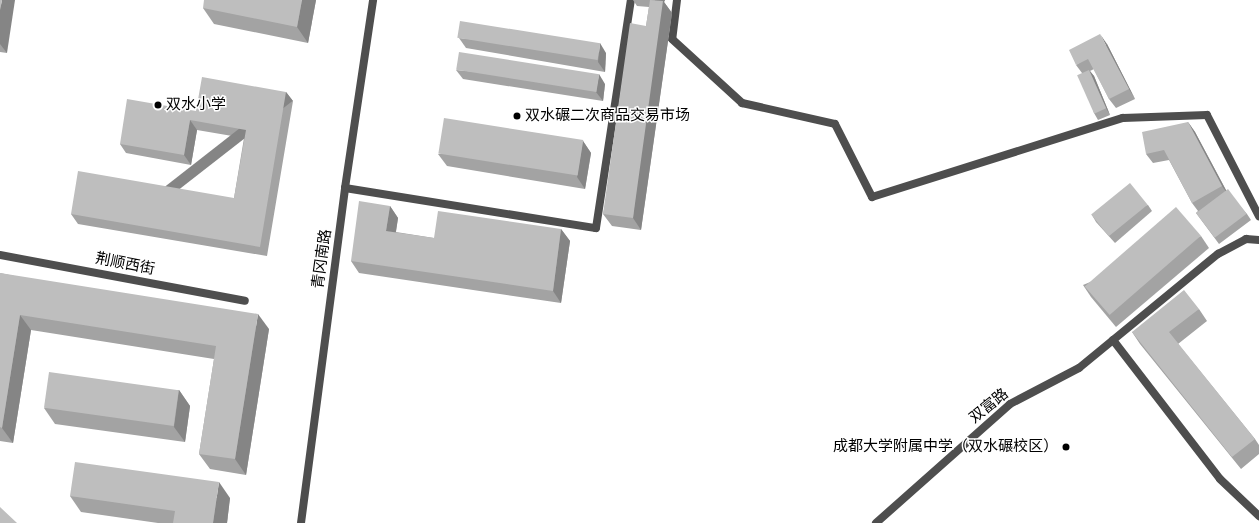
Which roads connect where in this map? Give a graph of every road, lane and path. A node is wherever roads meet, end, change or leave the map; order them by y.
1 (373, 0) edge
2 (631, 0) edge
3 (678, 0) edge
4 (345, 188) junction
5 (1259, 216) edge
6 (1259, 240) edge
7 (0, 255) edge
8 (245, 301) dead end
9 (1113, 340) junction
10 (1259, 516) edge
11 (301, 523) edge
12 (876, 523) edge

1 - 4 street, 青冈南路
2 - 4 street
3 - 5 street
4 - 11 street, 青冈南路
6 - 9 street, 双富路
7 - 8 street, 荆顺西街
9 - 10 street
9 - 12 street, 双富路

